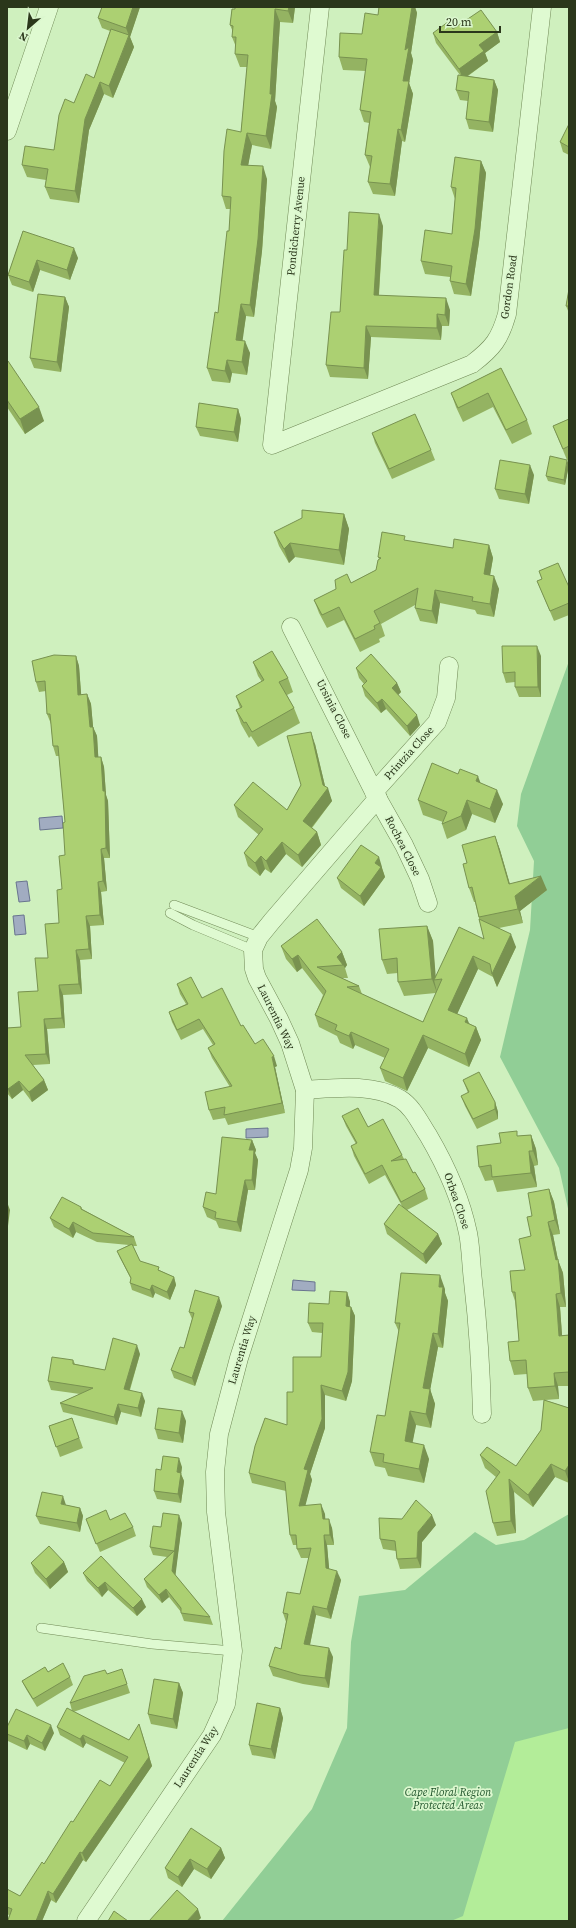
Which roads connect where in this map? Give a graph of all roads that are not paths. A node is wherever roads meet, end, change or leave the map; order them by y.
1 (49, 7) edge
2 (320, 7) edge
3 (542, 7) edge
4 (7, 131) edge
5 (272, 445) joint
6 (291, 627) dead end
7 (449, 666) dead end
8 (376, 795) junction
9 (428, 903) dead end
10 (256, 944) junction
11 (305, 1090) junction
12 (482, 1414) dead end
13 (41, 1628) dead end
14 (233, 1651) junction
15 (86, 1921) edge

1 - 4 street
2 - 5 street, Pondicherry Avenue
3 - 5 street, Gordon Road
6 - 8 street, Ursinia Close
7 - 8 street, Printzia Close
8 - 9 street, Rochea Close
8 - 10 street
10 - 10 lane
10 - 11 street, Laurentia Way
11 - 12 street, Orbea Close
11 - 14 street, Laurentia Way
13 - 14 lane
14 - 15 street, Laurentia Way

